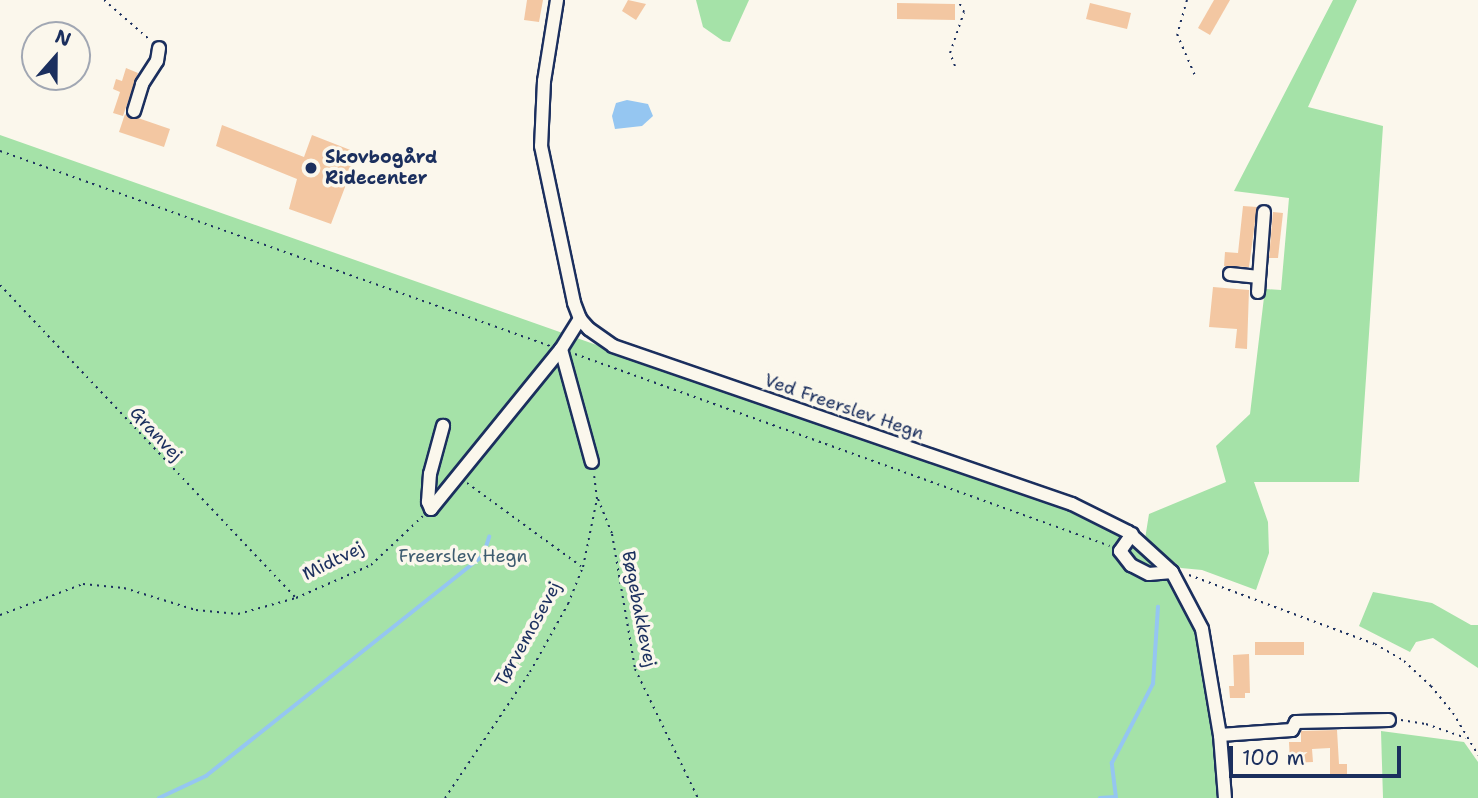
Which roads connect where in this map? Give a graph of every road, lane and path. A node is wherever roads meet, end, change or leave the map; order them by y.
1 (104, 0) edge
2 (557, 0) edge
3 (958, 0) edge
4 (1187, 0) edge
5 (159, 48) joint
6 (955, 66) dead end
7 (1196, 78) dead end
8 (134, 111) dead end
9 (1264, 212) dead end
10 (1230, 274) dead end
11 (1259, 277) junction
12 (0, 285) edge
13 (1258, 292) dead end
14 (580, 318) junction
15 (561, 349) junction
16 (443, 426) dead end
17 (592, 462) joint
18 (459, 474) junction
19 (597, 499) junction
20 (431, 509) junction
21 (1132, 534) junction
22 (583, 567) junction
23 (1172, 572) junction
24 (296, 598) junction
25 (0, 615) edge
26 (1390, 720) joint
27 (1220, 735) junction
28 (1468, 738) junction
29 (1478, 755) edge
30 (445, 798) edge
31 (698, 798) edge
32 (1225, 798) edge

1 - 5 path
2 - 14 street
3 - 6 path
4 - 7 path
5 - 8 street
9 - 11 street
10 - 11 street
11 - 13 street
12 - 24 path, Granvej
14 - 15 street
14 - 21 street, Ved Freerslev Hegn
15 - 17 street
15 - 18 street
16 - 20 street
17 - 19 path, Tørvemosevej
18 - 20 street
18 - 22 path
19 - 22 path, Tørvemosevej
19 - 31 path, Bøgebakkevej
20 - 24 path, Midtvej
21 - 23 street, Ved Freerslev Hegn
21 - 23 street
22 - 30 path, Tørvemosevej
23 - 27 street, Ved Freerslev Hegn
23 - 28 path
24 - 25 path, Midtvej
26 - 27 street
26 - 28 path
27 - 32 street, Ved Freerslev Hegn
28 - 29 path

